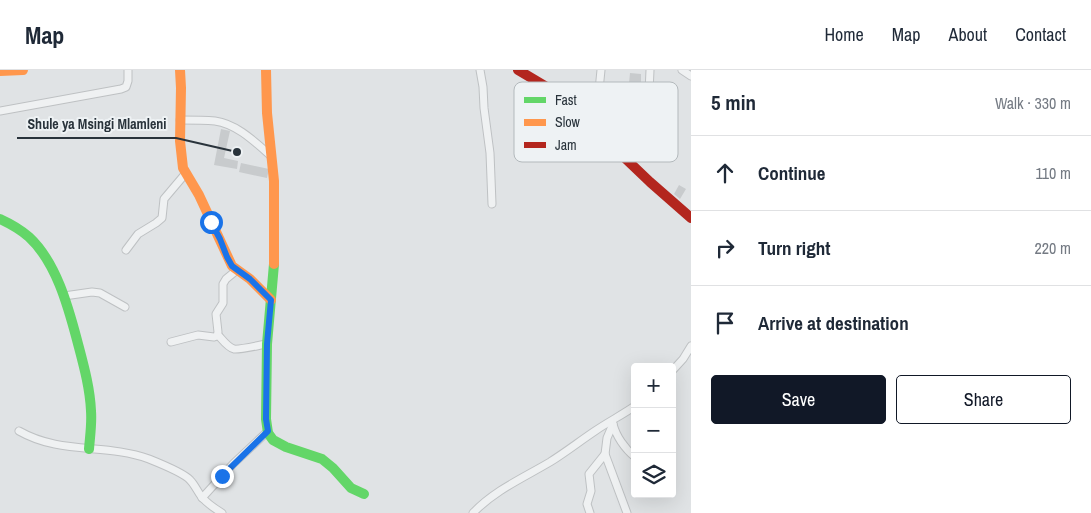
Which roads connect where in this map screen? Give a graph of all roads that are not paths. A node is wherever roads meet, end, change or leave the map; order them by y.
1 (23, 70) edge
2 (128, 70) edge
3 (180, 70) edge
4 (266, 70) edge
5 (480, 70) edge
6 (518, 70) edge
7 (682, 70) edge
8 (0, 71) edge
9 (691, 76) edge
10 (538, 82) edge
11 (0, 111) edge
12 (180, 120) junction
13 (272, 156) junction
14 (631, 162) edge
15 (186, 173) junction
16 (492, 204) dead end
17 (690, 214) edge
18 (0, 220) edge
19 (126, 250) dead end
20 (237, 270) junction
21 (64, 296) junction
22 (271, 300) junction
23 (125, 307) dead end
24 (218, 335) junction
25 (171, 342) dead end
26 (267, 344) junction
27 (691, 346) edge
28 (676, 366) edge
29 (632, 408) edge
30 (612, 423) junction
31 (19, 431) dead end
32 (268, 431) junction
33 (89, 449) junction
34 (631, 453) edge
35 (605, 454) junction
36 (364, 494) dead end
37 (202, 498) junction
38 (587, 511) edge
39 (222, 513) edge
40 (473, 513) edge
41 (627, 513) edge

1 - 8 street
2 - 11 street
3 - 12 street
4 - 13 street
5 - 16 street
6 - 10 street
7 - 9 street
12 - 13 street
12 - 15 street
13 - 22 street
14 - 17 street
15 - 19 street
15 - 20 street
18 - 21 street
20 - 22 street
20 - 24 street
21 - 23 street
21 - 33 street
22 - 26 street
24 - 25 street
24 - 26 street
26 - 32 street
27 - 28 street
29 - 30 street
30 - 34 street
30 - 35 street
30 - 40 street
31 - 33 street
32 - 36 street
32 - 37 street
33 - 37 street
35 - 38 street
35 - 41 street
37 - 39 street

